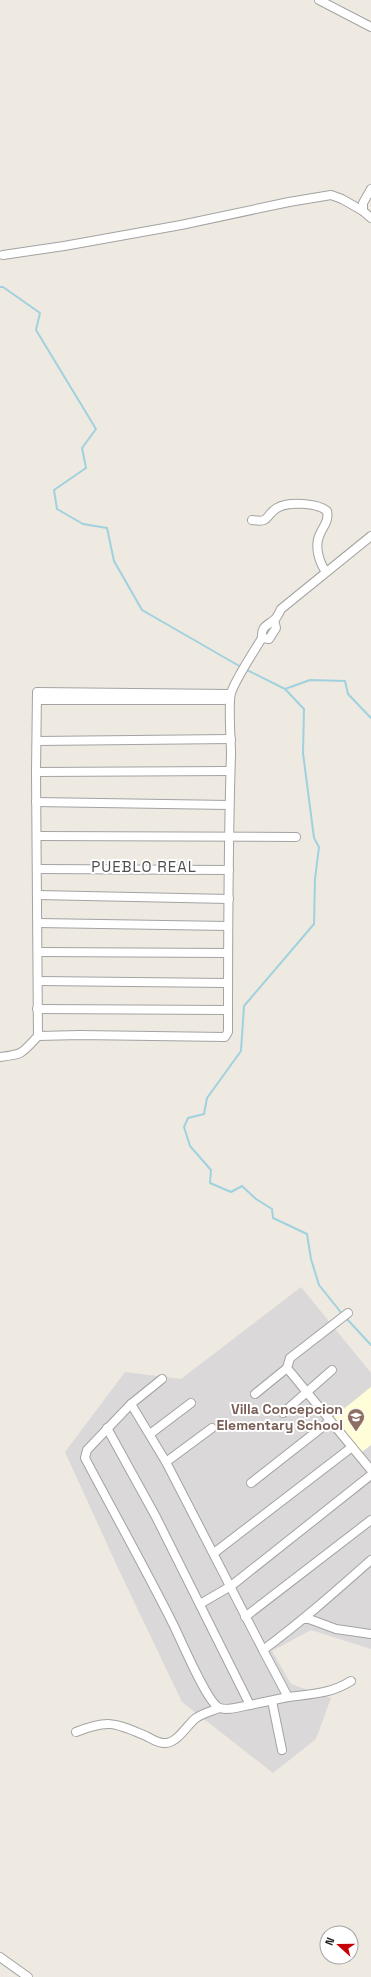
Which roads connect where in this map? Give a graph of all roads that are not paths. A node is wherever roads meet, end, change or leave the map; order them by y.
1 (319, 0) edge
2 (371, 28) edge
3 (371, 189) edge
4 (363, 211) junction
5 (371, 218) edge
6 (3, 255) dead end
7 (252, 520) dead end
8 (371, 536) edge
9 (326, 572) junction
10 (230, 697) junction
11 (231, 738) junction
12 (37, 740) junction
13 (230, 771) junction
14 (36, 772) junction
15 (36, 802) junction
16 (229, 805) junction
17 (37, 836) junction
18 (228, 837) junction
19 (296, 837) dead end
20 (38, 869) junction
21 (229, 870) junction
22 (38, 894) junction
23 (229, 899) junction
24 (38, 923) junction
25 (228, 926) junction
26 (39, 952) junction
27 (228, 953) junction
28 (38, 980) junction
29 (228, 983) junction
30 (37, 1009) junction
31 (228, 1010) junction
32 (38, 1036) junction
33 (0, 1057) edge
34 (348, 1313) dead end
35 (287, 1368) junction
36 (332, 1370) dead end
37 (162, 1379) dead end
38 (308, 1393) junction
39 (255, 1394) dead end
40 (191, 1403) dead end
41 (131, 1404) junction
42 (283, 1413) dead end
43 (330, 1421) junction
44 (107, 1428) junction
45 (212, 1428) dead end
46 (150, 1434) junction
47 (352, 1447) junction
48 (166, 1462) junction
49 (371, 1470) edge
50 (371, 1476) edge
51 (251, 1484) dead end
52 (371, 1520) edge
53 (214, 1553) junction
54 (371, 1560) edge
55 (231, 1586) junction
56 (200, 1604) junction
57 (245, 1617) junction
58 (304, 1619) junction
59 (371, 1634) edge
60 (263, 1650) junction
61 (351, 1680) dead end
62 (288, 1697) junction
63 (272, 1701) junction
64 (250, 1705) junction
65 (219, 1708) junction
66 (76, 1732) dead end
67 (282, 1750) dead end
68 (0, 1957) edge
69 (28, 1977) edge

1 - 2 street
3 - 4 street
4 - 5 street
4 - 6 street
7 - 9 street
8 - 9 street
9 - 10 street
10 - 11 street
10 - 12 street
11 - 12 street
11 - 13 street
12 - 14 street
13 - 14 street
13 - 16 street
14 - 15 street
15 - 16 street
15 - 17 street
16 - 18 street
17 - 18 street
17 - 20 street
18 - 19 street
18 - 21 street
20 - 21 street
20 - 22 street
21 - 23 street
22 - 23 street
22 - 24 street
23 - 25 street
24 - 25 street
24 - 26 street
25 - 27 street
26 - 27 street
26 - 28 street
27 - 29 street
28 - 29 street
28 - 30 street
29 - 31 street
30 - 31 street
30 - 32 street
31 - 32 street
32 - 33 street
34 - 35 street
35 - 38 street
35 - 39 street
36 - 38 street
37 - 41 street
38 - 42 street
38 - 43 street
40 - 46 street
41 - 44 street
41 - 46 street
43 - 47 street
43 - 51 street
44 - 56 street
44 - 65 street
45 - 48 street
46 - 48 street
47 - 49 street
47 - 53 street
48 - 53 street
50 - 55 street
52 - 57 street
53 - 55 street
54 - 58 street
55 - 56 street
55 - 57 street
56 - 64 street
57 - 60 street
58 - 59 street
58 - 60 street
60 - 62 street
61 - 62 street
62 - 63 street
63 - 64 street
63 - 67 street
64 - 65 street
65 - 66 street
68 - 69 street

